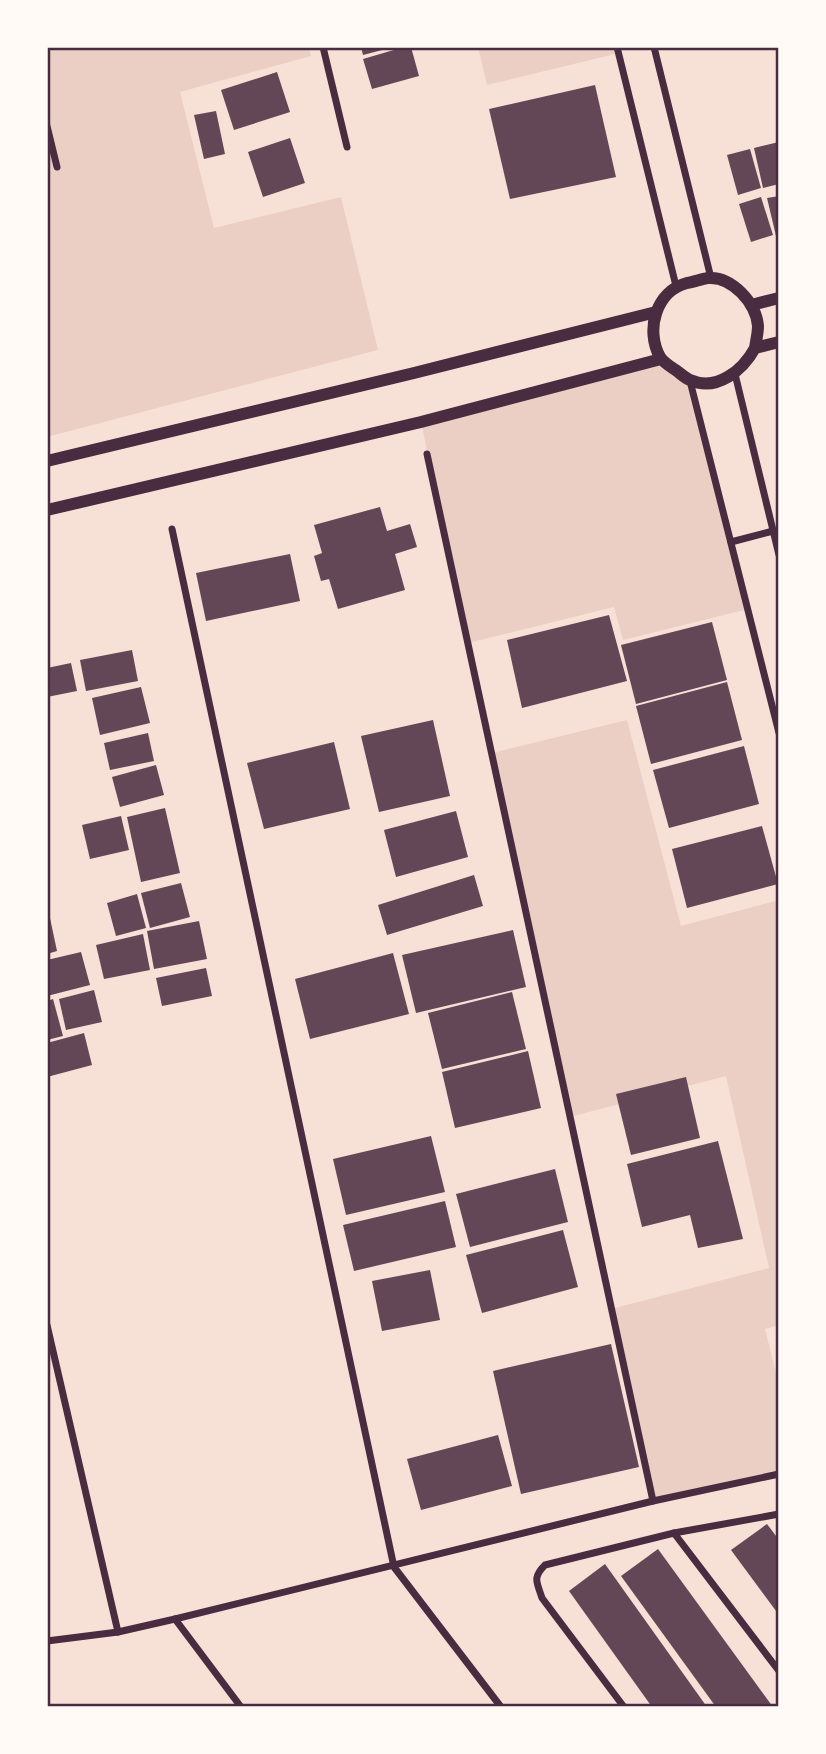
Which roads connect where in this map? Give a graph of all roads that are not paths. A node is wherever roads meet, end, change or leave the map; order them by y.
1 (323, 47) edge
2 (617, 47) edge
3 (654, 47) edge
4 (47, 126) edge
5 (347, 148) dead end
6 (57, 167) dead end
7 (711, 278) junction
8 (676, 286) junction
9 (779, 298) edge
10 (751, 305) junction
11 (656, 312) junction
12 (779, 342) edge
13 (755, 348) junction
14 (661, 359) junction
15 (735, 374) junction
16 (690, 381) junction
17 (427, 454) dead end
18 (47, 461) edge
19 (47, 510) edge
20 (172, 529) dead end
21 (773, 531) junction
22 (731, 542) junction
23 (779, 555) edge
24 (779, 733) edge
25 (47, 1325) edge
26 (779, 1474) edge
27 (653, 1502) junction
28 (779, 1514) edge
29 (674, 1534) junction
30 (394, 1567) junction
31 (175, 1619) junction
32 (118, 1632) junction
33 (47, 1640) edge
34 (779, 1671) edge
35 (241, 1707) edge
36 (501, 1707) edge
37 (624, 1707) edge

1 - 5 street
2 - 8 street
3 - 7 street
4 - 6 street
7 - 8 street
7 - 10 street
8 - 11 street
9 - 10 street
10 - 13 street
11 - 14 street
11 - 18 street
12 - 13 street
13 - 15 street
14 - 16 street
14 - 19 street
15 - 16 street
15 - 21 street
16 - 22 street
17 - 27 street
20 - 30 street
21 - 22 street
21 - 23 street
22 - 24 street
25 - 32 street
26 - 27 street
27 - 30 street
28 - 29 street
29 - 34 street
29 - 37 street
30 - 31 street
30 - 36 street
31 - 32 street
31 - 35 street
32 - 33 street

